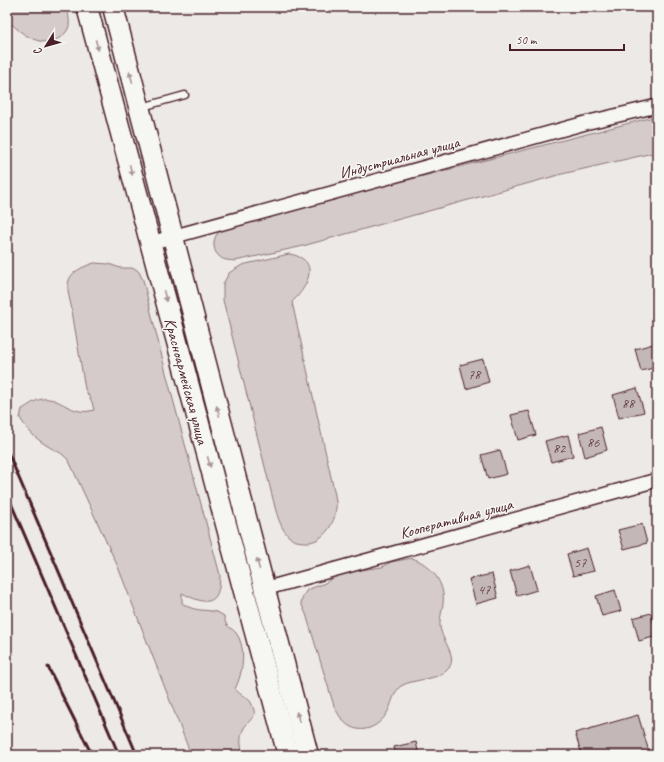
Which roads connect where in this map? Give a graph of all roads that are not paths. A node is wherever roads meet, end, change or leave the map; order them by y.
1 (87, 7) edge
2 (113, 7) edge
3 (185, 96) dead end
4 (657, 106) edge
5 (139, 108) junction
6 (173, 237) junction
7 (150, 243) junction
8 (657, 480) edge
9 (264, 589) junction
10 (288, 755) edge
11 (308, 755) edge

1 -> 7 main road, Красноармейская улица
5 -> 2 main road, Красноармейская улица
3 - 5 lane
4 - 6 street, Индустриальная улица
5 - 6 main road, Красноармейская улица
6 - 7 street, Индустриальная улица
9 -> 6 main road, Красноармейская улица
7 -> 10 main road, Красноармейская улица
8 - 9 street, Кооперативная улица
11 -> 9 main road, Красноармейская улица

